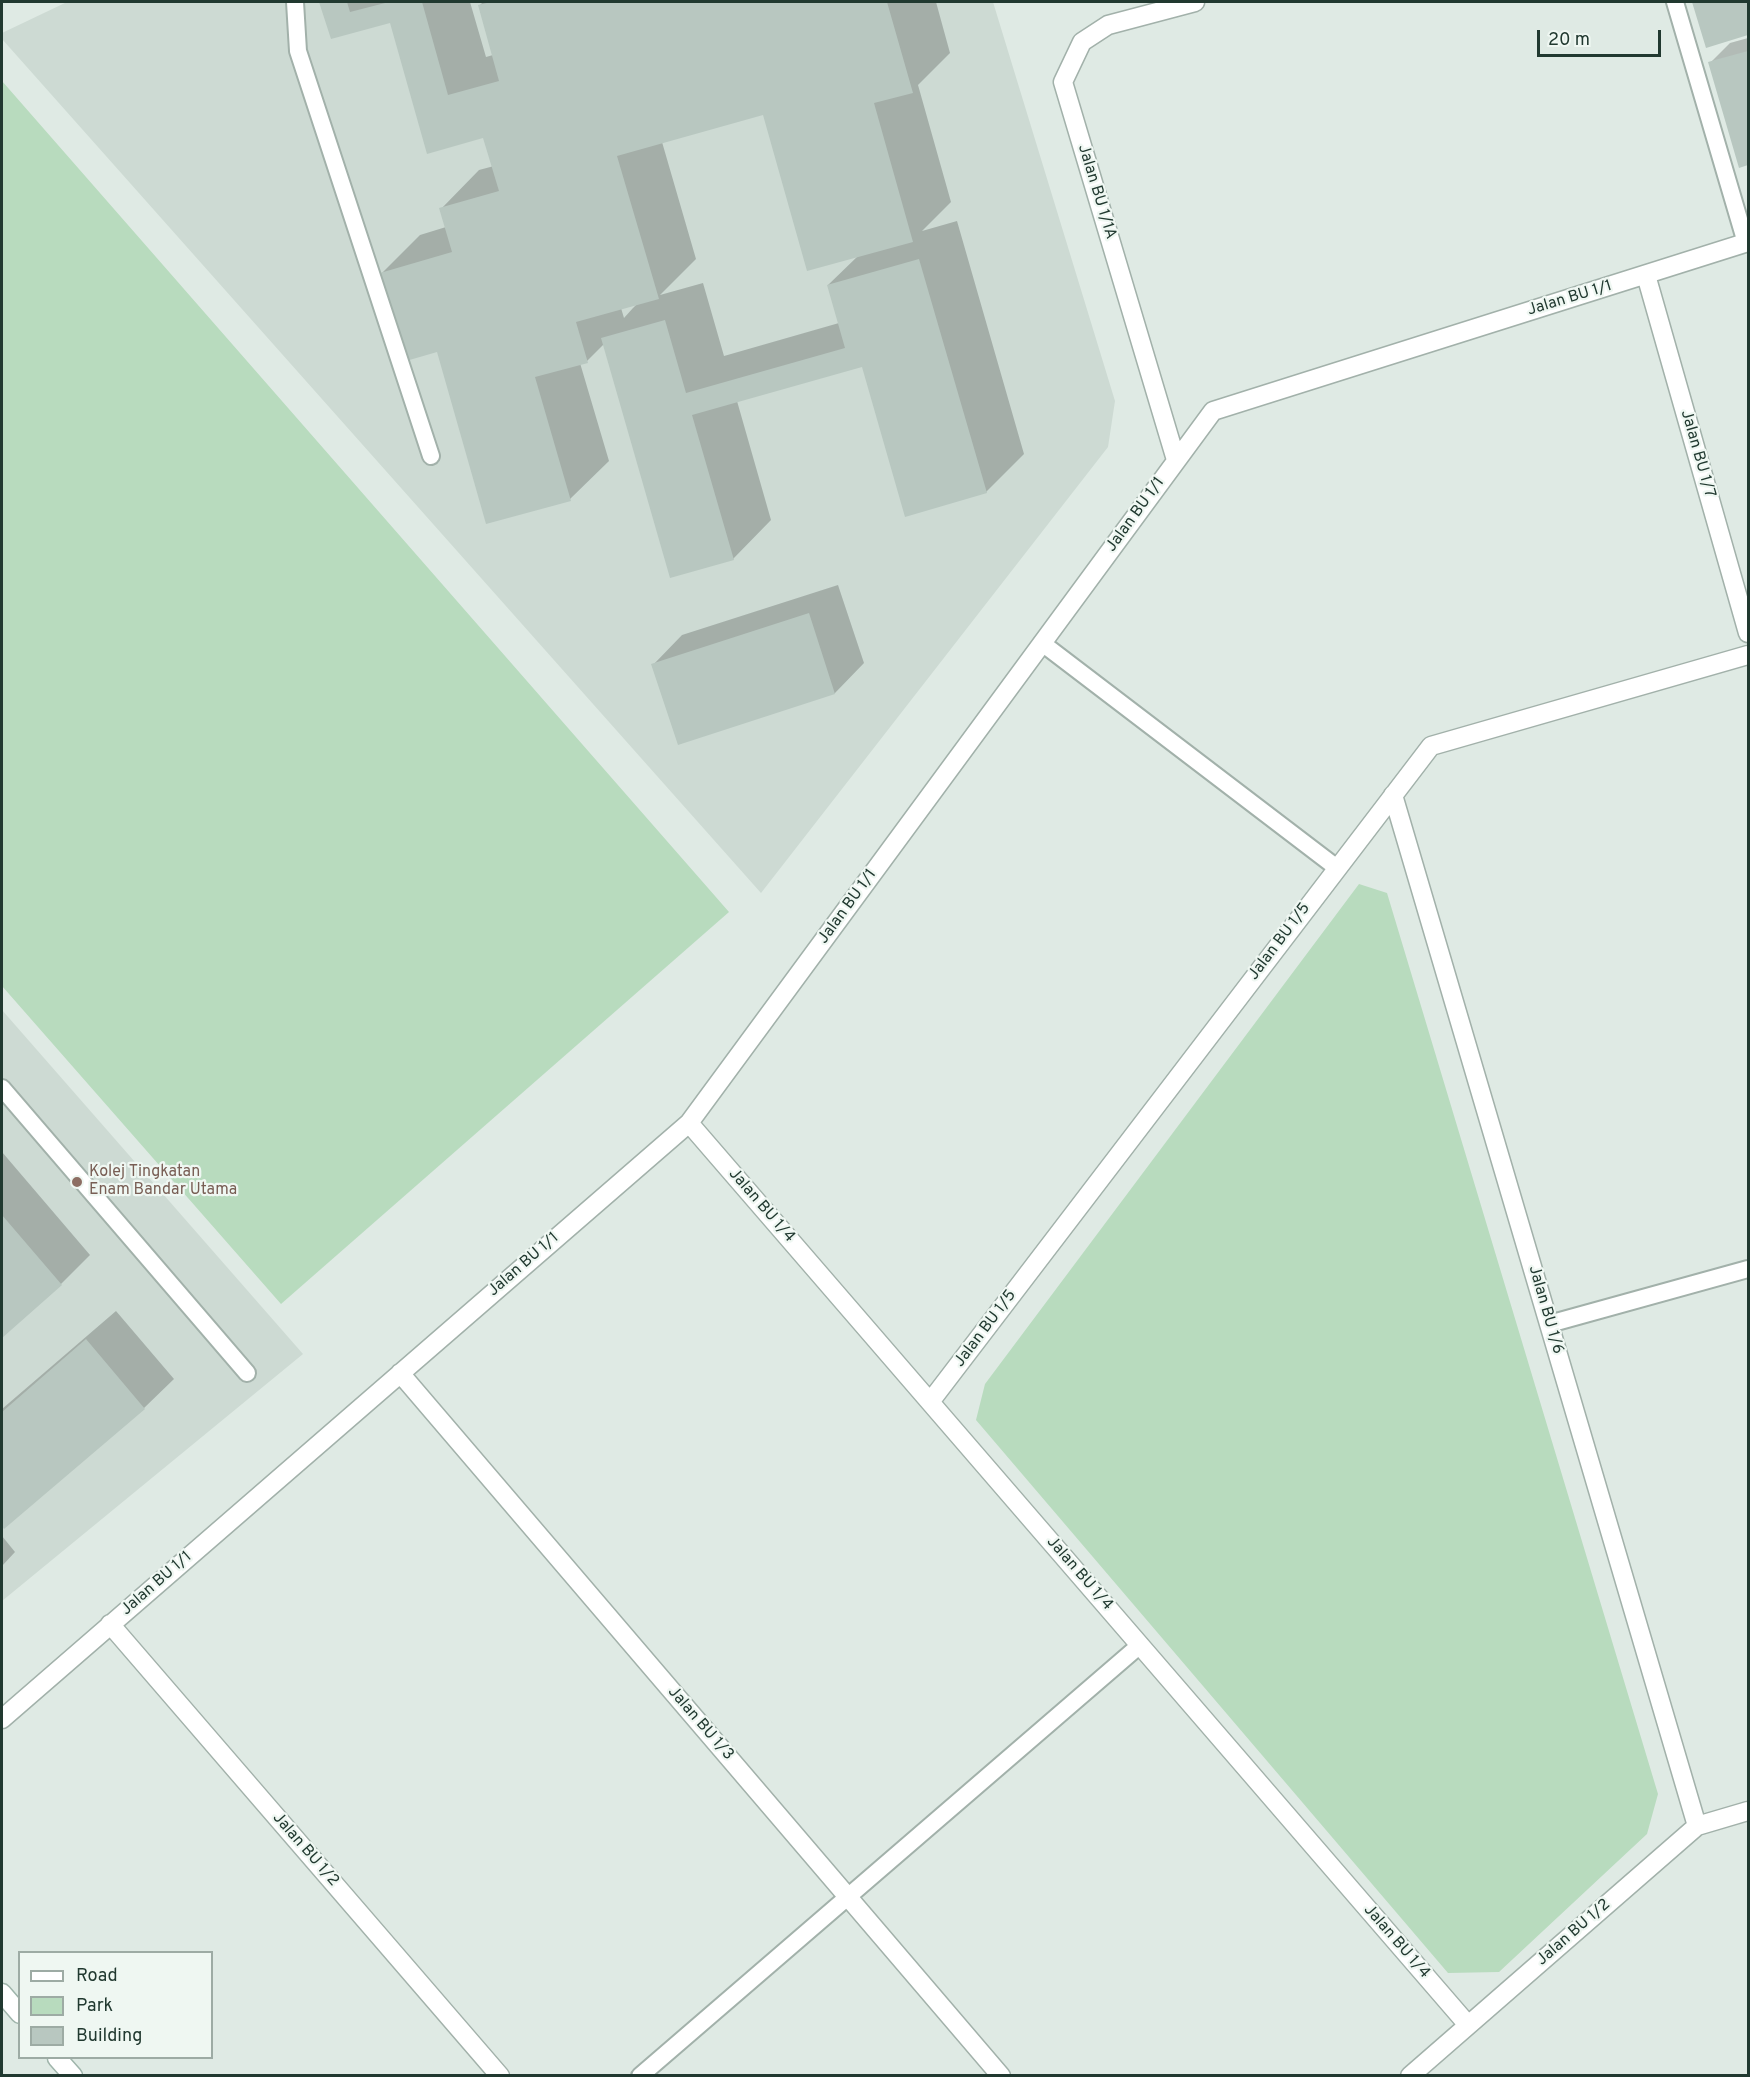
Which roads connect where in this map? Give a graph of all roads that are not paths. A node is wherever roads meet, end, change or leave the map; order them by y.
1 (295, 2) edge
2 (1196, 2) edge
3 (1675, 2) edge
4 (1747, 243) edge
5 (1646, 274) junction
6 (431, 456) dead end
7 (1176, 460) junction
8 (1747, 623) edge
9 (1042, 643) junction
10 (1749, 655) edge
11 (1393, 795) junction
12 (1337, 868) junction
13 (2, 1088) edge
14 (689, 1123) junction
15 (1749, 1269) edge
16 (1549, 1324) junction
17 (248, 1373) dead end
18 (400, 1373) junction
19 (930, 1402) junction
20 (110, 1624) junction
21 (1140, 1645) junction
22 (2, 1719) edge
23 (1749, 1811) edge
24 (1697, 1826) junction
25 (848, 1896) junction
26 (2, 1993) edge
27 (18, 2012) edge
28 (1468, 2025) junction
29 (58, 2059) edge
30 (73, 2076) edge
31 (500, 2076) edge
32 (640, 2076) edge
33 (1001, 2076) edge
34 (1410, 2076) edge

1 - 6 lane
2 - 7 street, Jalan BU 1/1A
3 - 4 lane
4 - 5 street, Jalan BU 1/1
5 - 7 street, Jalan BU 1/1
5 - 8 street, Jalan BU 1/7
7 - 9 street, Jalan BU 1/1
9 - 12 lane
9 - 14 street, Jalan BU 1/1
10 - 11 street, Jalan BU 1/5
11 - 12 street, Jalan BU 1/5
11 - 16 street, Jalan BU 1/6
12 - 19 street, Jalan BU 1/5
13 - 17 lane
14 - 18 street, Jalan BU 1/1
14 - 19 street, Jalan BU 1/4
15 - 16 lane
16 - 24 street, Jalan BU 1/6
18 - 20 street, Jalan BU 1/1
18 - 25 street, Jalan BU 1/3
19 - 21 street, Jalan BU 1/4
20 - 22 street, Jalan BU 1/1
20 - 31 street, Jalan BU 1/2
21 - 25 lane
21 - 28 street, Jalan BU 1/4
23 - 24 street, Jalan BU 1/2
24 - 28 street, Jalan BU 1/2
25 - 32 lane
25 - 33 street, Jalan BU 1/3
26 - 27 street
28 - 34 street, Jalan BU 1/2
29 - 30 street

